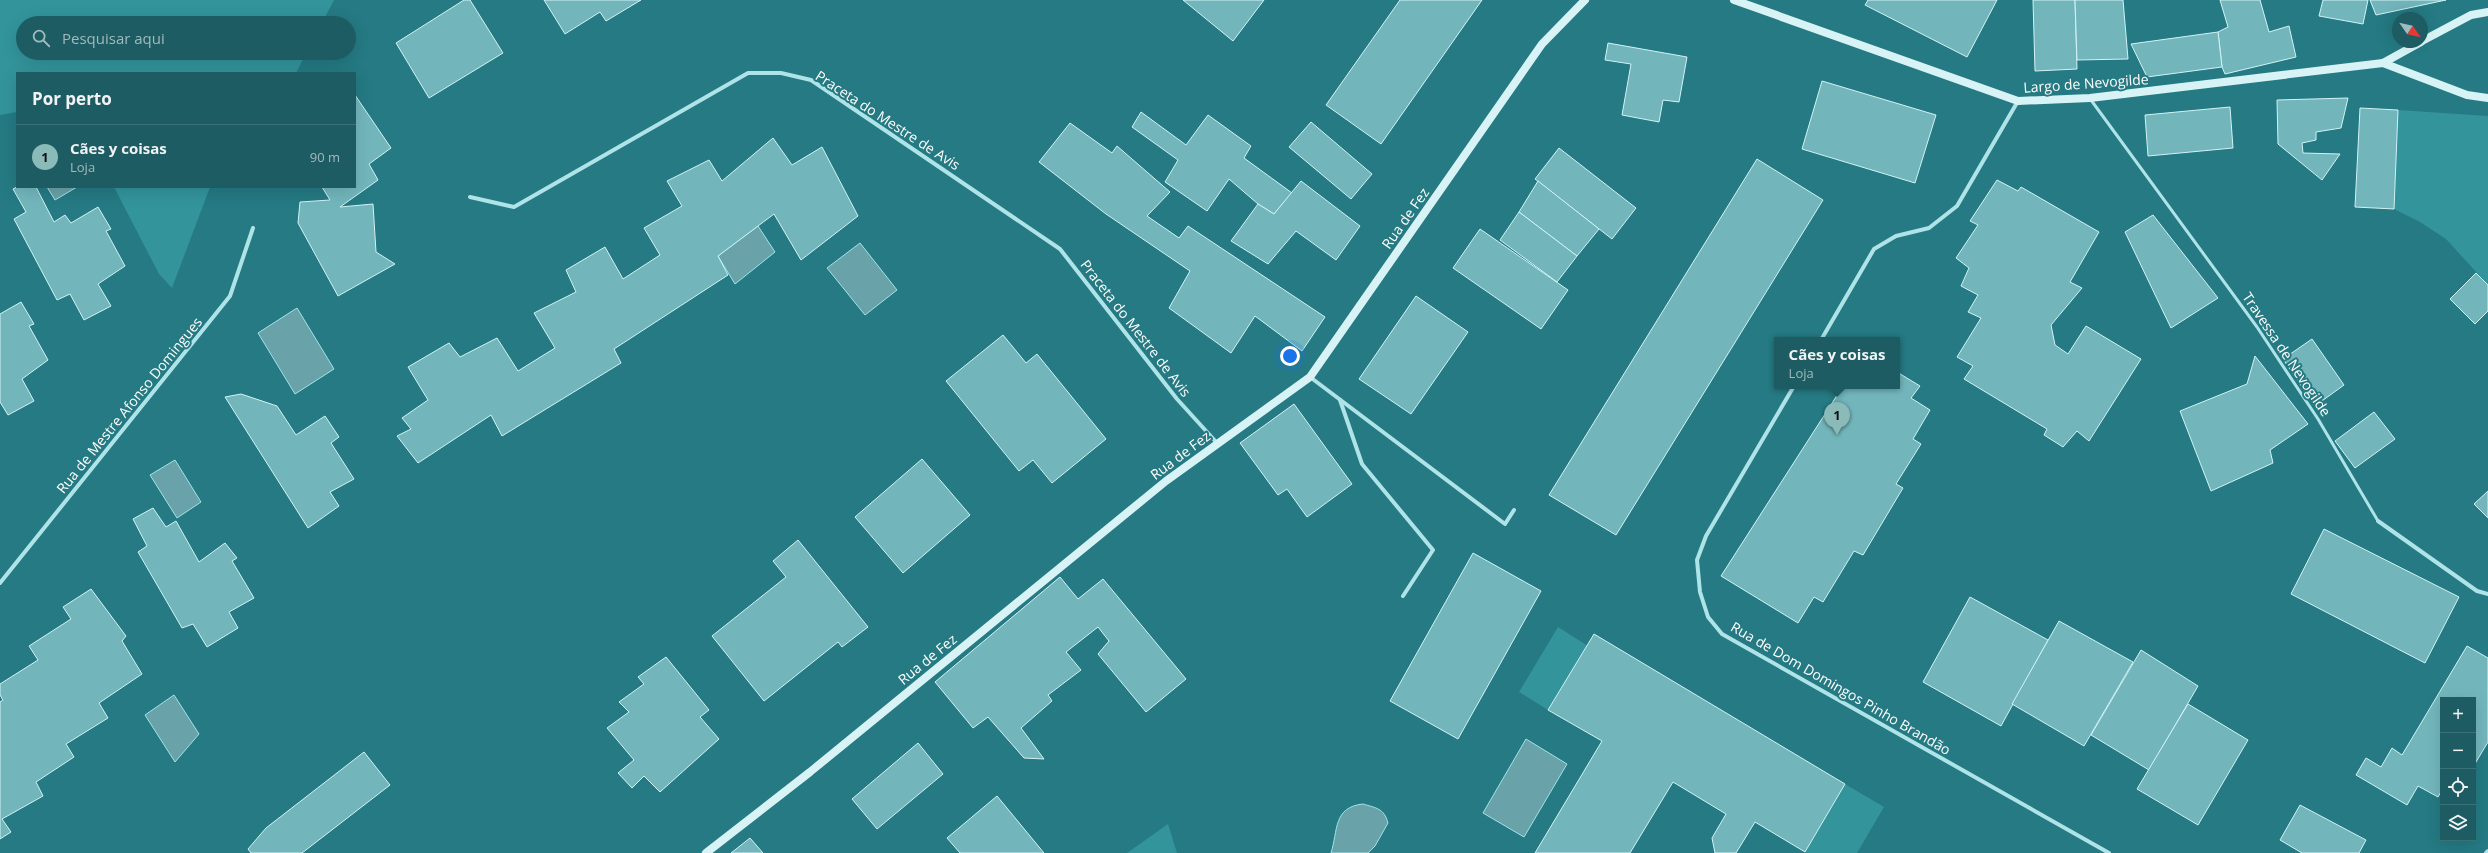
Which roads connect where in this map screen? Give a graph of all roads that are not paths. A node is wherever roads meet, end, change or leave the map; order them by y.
1 (1584, 0) edge
2 (1734, 0) edge
3 (2488, 12) edge
4 (2428, 39) edge
5 (2411, 48) edge
6 (2383, 63) junction
7 (2090, 98) junction
8 (2488, 98) edge
9 (2018, 101) junction
10 (470, 197) dead end
11 (253, 228) dead end
12 (1823, 337) edge
13 (1310, 377) junction
14 (1792, 389) edge
15 (1340, 400) junction
16 (1217, 443) junction
17 (1514, 510) dead end
18 (2378, 521) joint
19 (0, 583) edge
20 (2488, 594) edge
21 (1403, 596) dead end
22 (706, 853) edge
23 (2109, 853) edge

1 - 13 street, Rua de Fez
2 - 9 street, Largo de Nevogilde
3 - 4 street, Largo de Nevogilde
5 - 6 street, Largo de Nevogilde
6 - 7 street, Largo de Nevogilde
6 - 8 street, Largo de Nevogilde
7 - 9 street, Largo de Nevogilde
7 - 18 lane, Travessa de Nevogilde
9 - 12 street
10 - 16 street, Praceta do Mestre de Avis
11 - 19 street, Rua de Mestre Afonso Domingues
13 - 15 street
13 - 16 street, Rua de Fez
14 - 23 street, Rua de Dom Domingos Pinho Brandão
15 - 17 street
15 - 21 street
16 - 22 street, Rua de Fez
18 - 20 street, Travessa de Nevogilde

